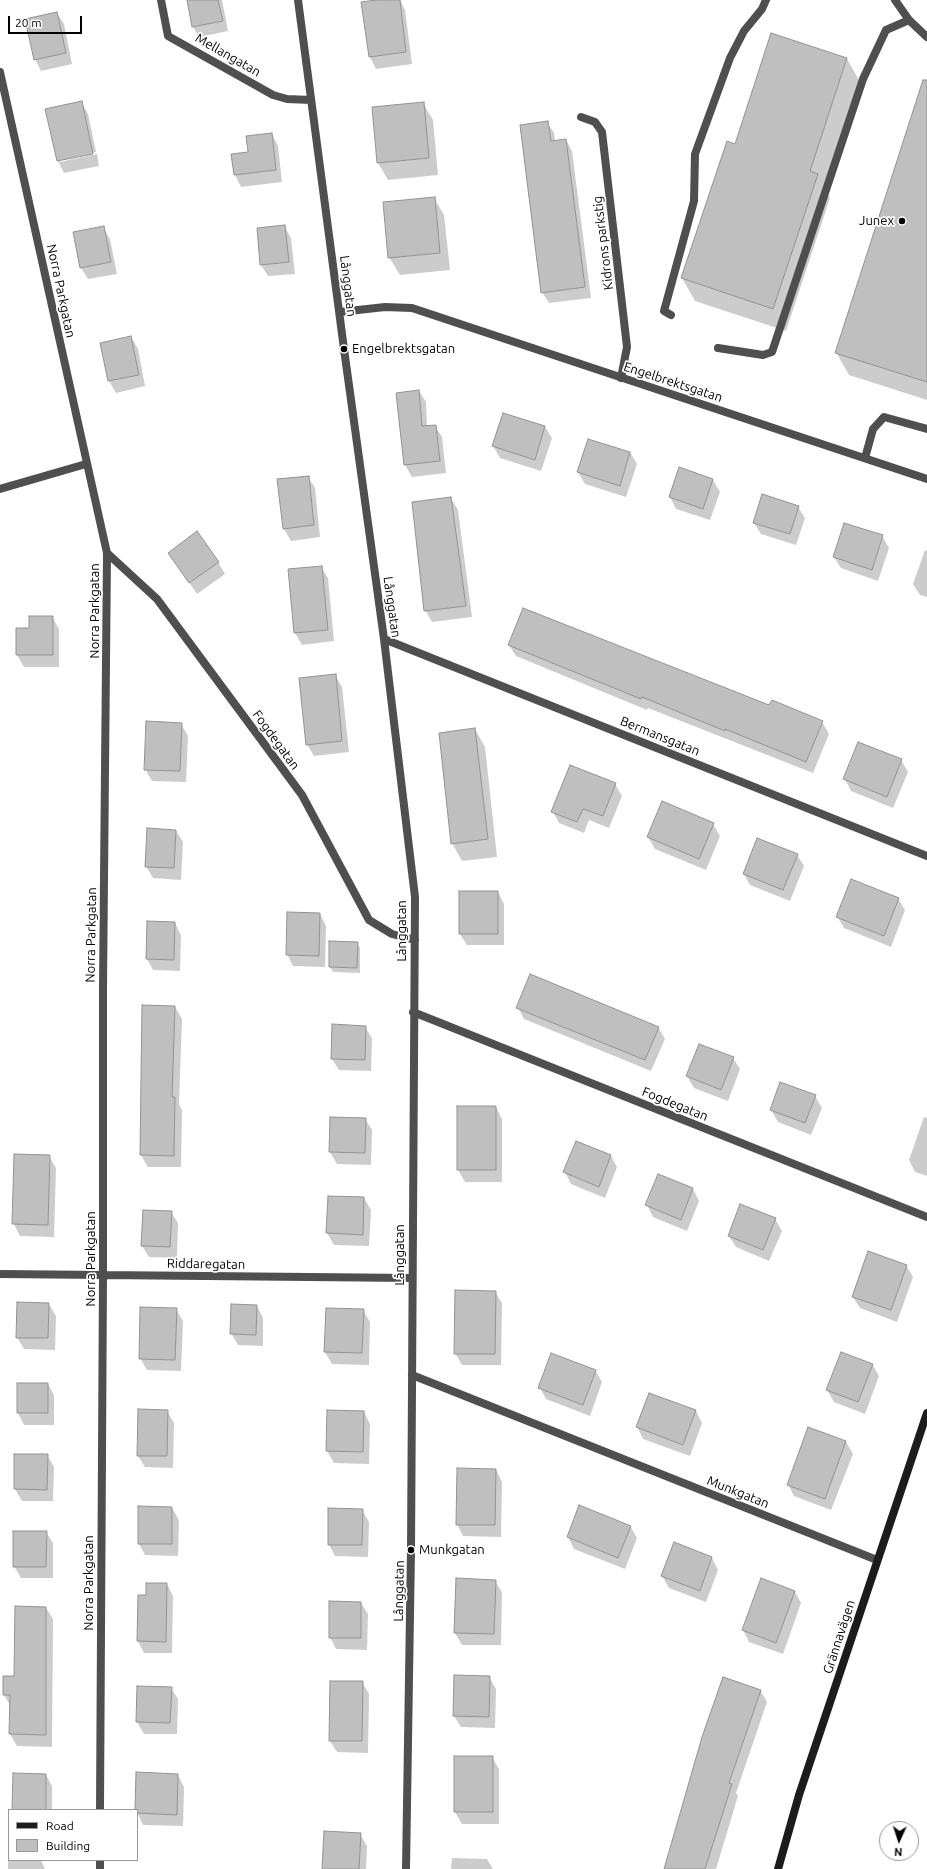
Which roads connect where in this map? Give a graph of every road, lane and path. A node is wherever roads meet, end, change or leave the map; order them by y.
1 (161, 0) edge
2 (298, 0) edge
3 (766, 0) edge
4 (895, 0) edge
5 (909, 20) junction
6 (927, 37) edge
7 (0, 72) edge
8 (311, 100) junction
9 (581, 118) dead end
10 (340, 312) junction
11 (671, 315) dead end
12 (718, 348) dead end
13 (621, 378) junction
14 (927, 429) edge
15 (865, 458) junction
16 (86, 464) junction
17 (927, 479) edge
18 (0, 489) edge
19 (107, 553) junction
20 (384, 638) junction
21 (927, 856) edge
22 (415, 940) junction
23 (413, 1012) junction
24 (927, 1217) edge
25 (0, 1274) edge
26 (103, 1275) junction
27 (412, 1278) junction
28 (412, 1375) junction
29 (927, 1413) edge
30 (877, 1560) junction
31 (100, 1809) edge
32 (406, 1869) edge
33 (778, 1869) edge

1 - 8 street, Mellangatan
2 - 8 street, Långgatan
3 - 11 street
4 - 5 street
5 - 6 street
5 - 12 street
7 - 16 street, Norra Parkgatan
8 - 10 street, Långgatan
9 - 13 street, Kidrons parkstig
10 - 13 street, Engelbrektsgatan
10 - 20 street, Långgatan
13 - 15 street, Engelbrektsgatan
14 - 15 street
15 - 17 street, Engelbrektsgatan
16 - 18 street
16 - 19 street, Norra Parkgatan
19 - 22 street, Fogdegatan
19 - 26 street, Norra Parkgatan
20 - 21 street, Bermansgatan
20 - 22 street, Långgatan
22 - 23 street, Långgatan
23 - 24 street, Fogdegatan
23 - 27 street, Långgatan
25 - 26 street, Riddaregatan
26 - 27 street, Riddaregatan
26 - 31 street, Norra Parkgatan
27 - 28 street, Långgatan
28 - 30 street, Munkgatan
28 - 32 street, Långgatan
29 - 30 main road, Grännavägen
30 - 33 main road, Grännavägen

